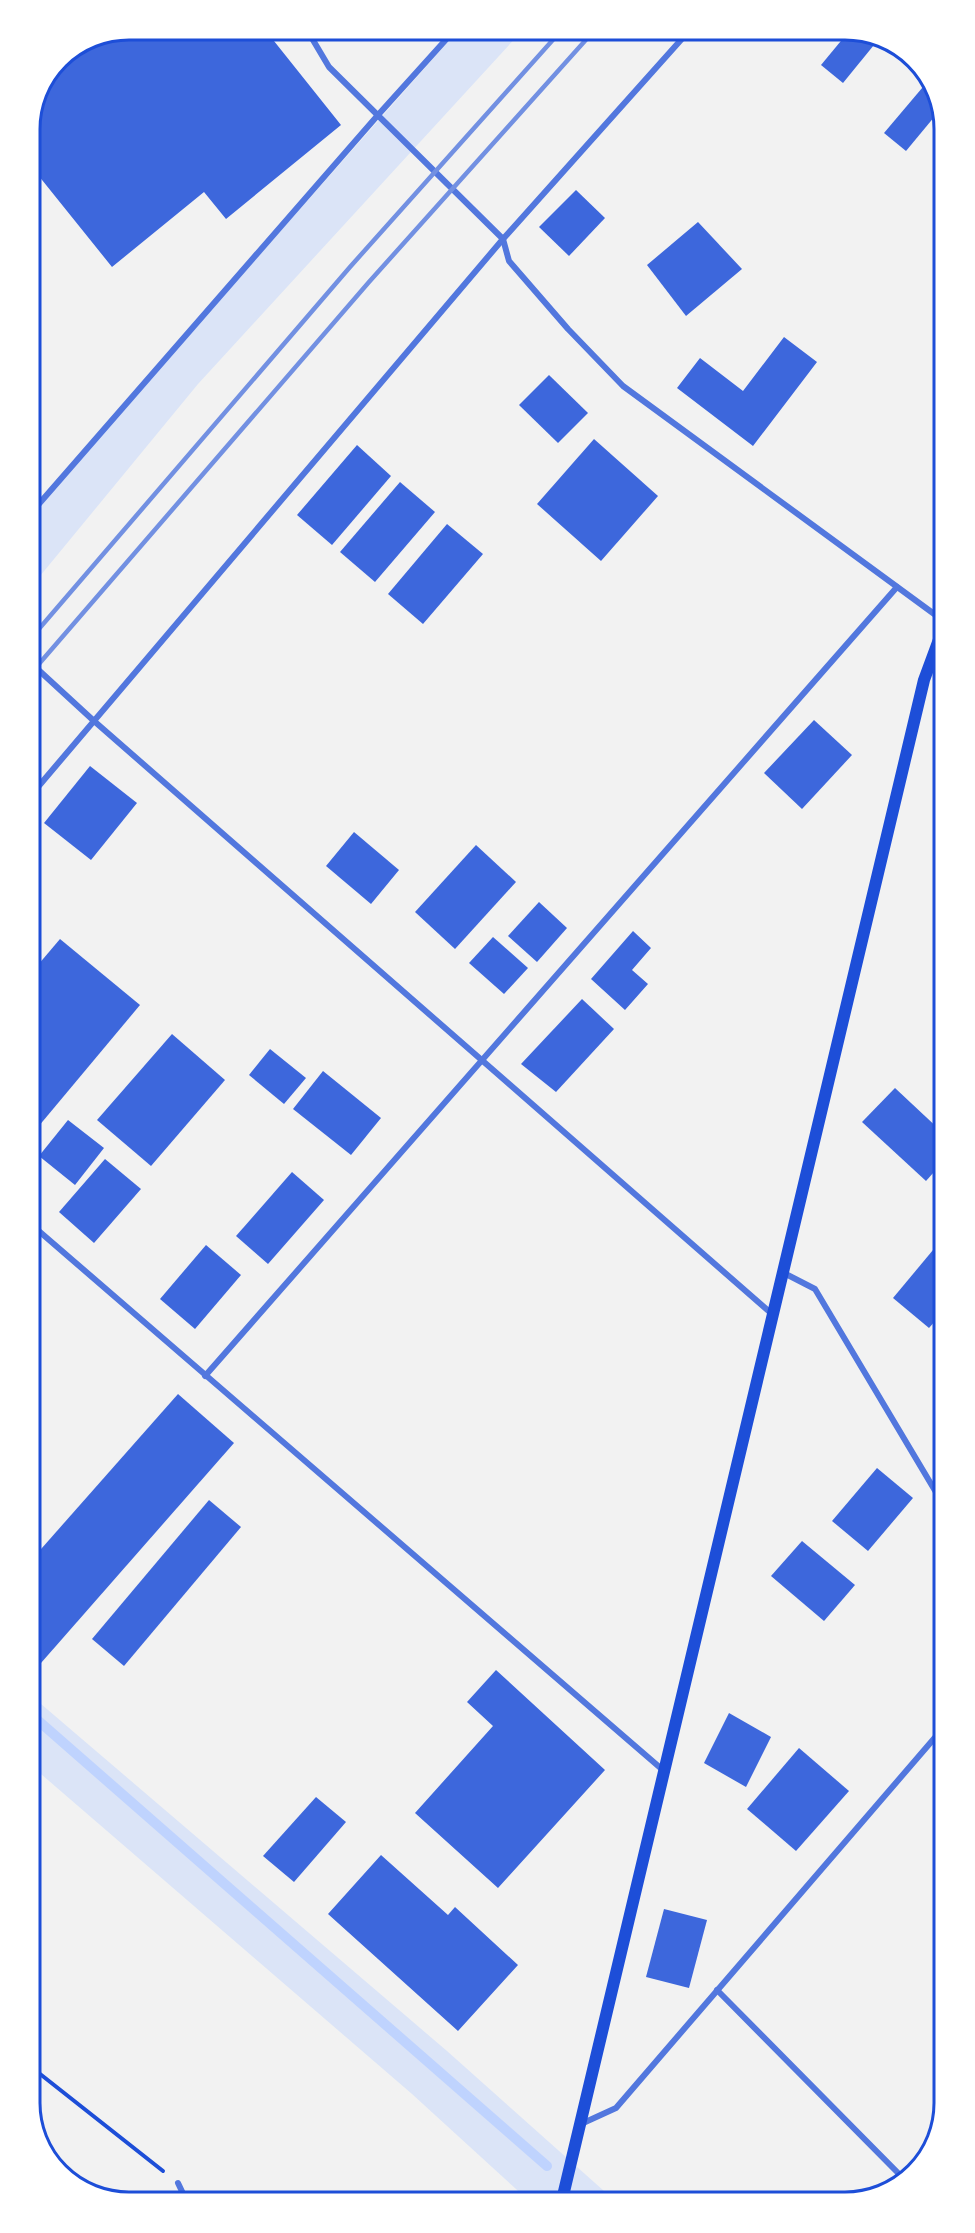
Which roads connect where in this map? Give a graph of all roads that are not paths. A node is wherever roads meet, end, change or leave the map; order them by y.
1 (313, 40) edge
2 (445, 40) edge
3 (680, 41) edge
4 (378, 115) junction
5 (503, 239) junction
6 (41, 502) edge
7 (897, 587) junction
8 (934, 614) edge
9 (934, 653) edge
10 (41, 672) edge
11 (94, 721) junction
12 (41, 784) edge
13 (481, 1060) junction
14 (40, 1232) edge
15 (782, 1272) junction
16 (772, 1314) junction
17 (205, 1376) junction
18 (934, 1489) edge
19 (934, 1739) edge
20 (664, 1771) junction
21 (717, 1990) junction
22 (581, 2124) junction
23 (899, 2174) edge
24 (178, 2183) road end
25 (182, 2192) edge
26 (564, 2192) edge

1 - 4 street
2 - 4 street
3 - 5 street
4 - 5 street
4 - 6 street
5 - 7 street
5 - 11 street
7 - 8 street
7 - 13 street
9 - 15 main road
10 - 11 street
11 - 12 street
11 - 13 street
13 - 16 street
13 - 17 street
14 - 17 street
15 - 16 main road
15 - 18 street
16 - 20 main road
17 - 20 street
19 - 21 street
20 - 22 main road
21 - 22 street
21 - 23 street
22 - 26 main road
24 - 25 street

